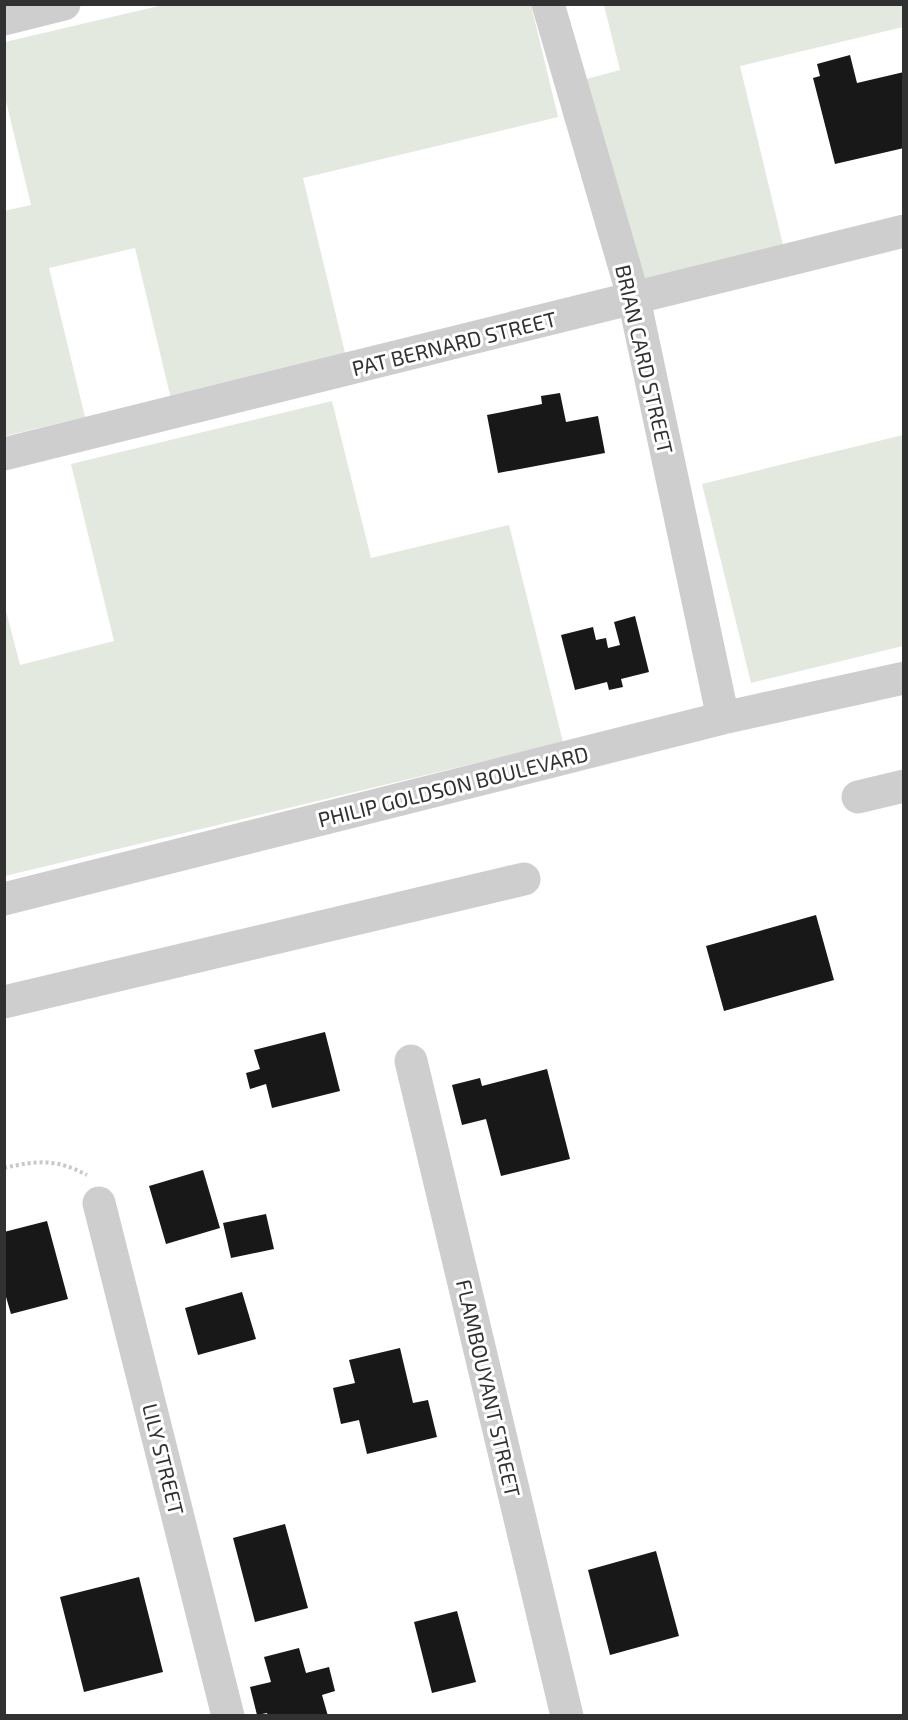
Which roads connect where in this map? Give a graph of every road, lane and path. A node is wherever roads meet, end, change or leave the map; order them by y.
1 (64, 4) edge
2 (548, 4) edge
3 (4, 19) edge
4 (903, 231) edge
5 (634, 299) junction
6 (4, 454) edge
7 (903, 678) edge
8 (723, 718) junction
9 (903, 786) edge
10 (858, 797) dead end
11 (524, 879) dead end
12 (4, 899) edge
13 (4, 1002) edge
14 (411, 1061) dead end
15 (4, 1168) edge
16 (99, 1203) joint
17 (228, 1716) edge
18 (567, 1716) edge

1 - 3 street
2 - 5 street, BRIAN CARD STREET
4 - 5 street, PAT BERNARD STREET
5 - 6 street, PAT BERNARD STREET
5 - 8 street, BRIAN CARD STREET
7 - 8 street, PHILIP GOLDSON BOULEVARD
8 - 12 street, PHILIP GOLDSON BOULEVARD
9 - 10 street
11 - 13 street
14 - 18 street, FLAMBOUYANT STREET
15 - 16 path
16 - 17 street, LILY STREET

